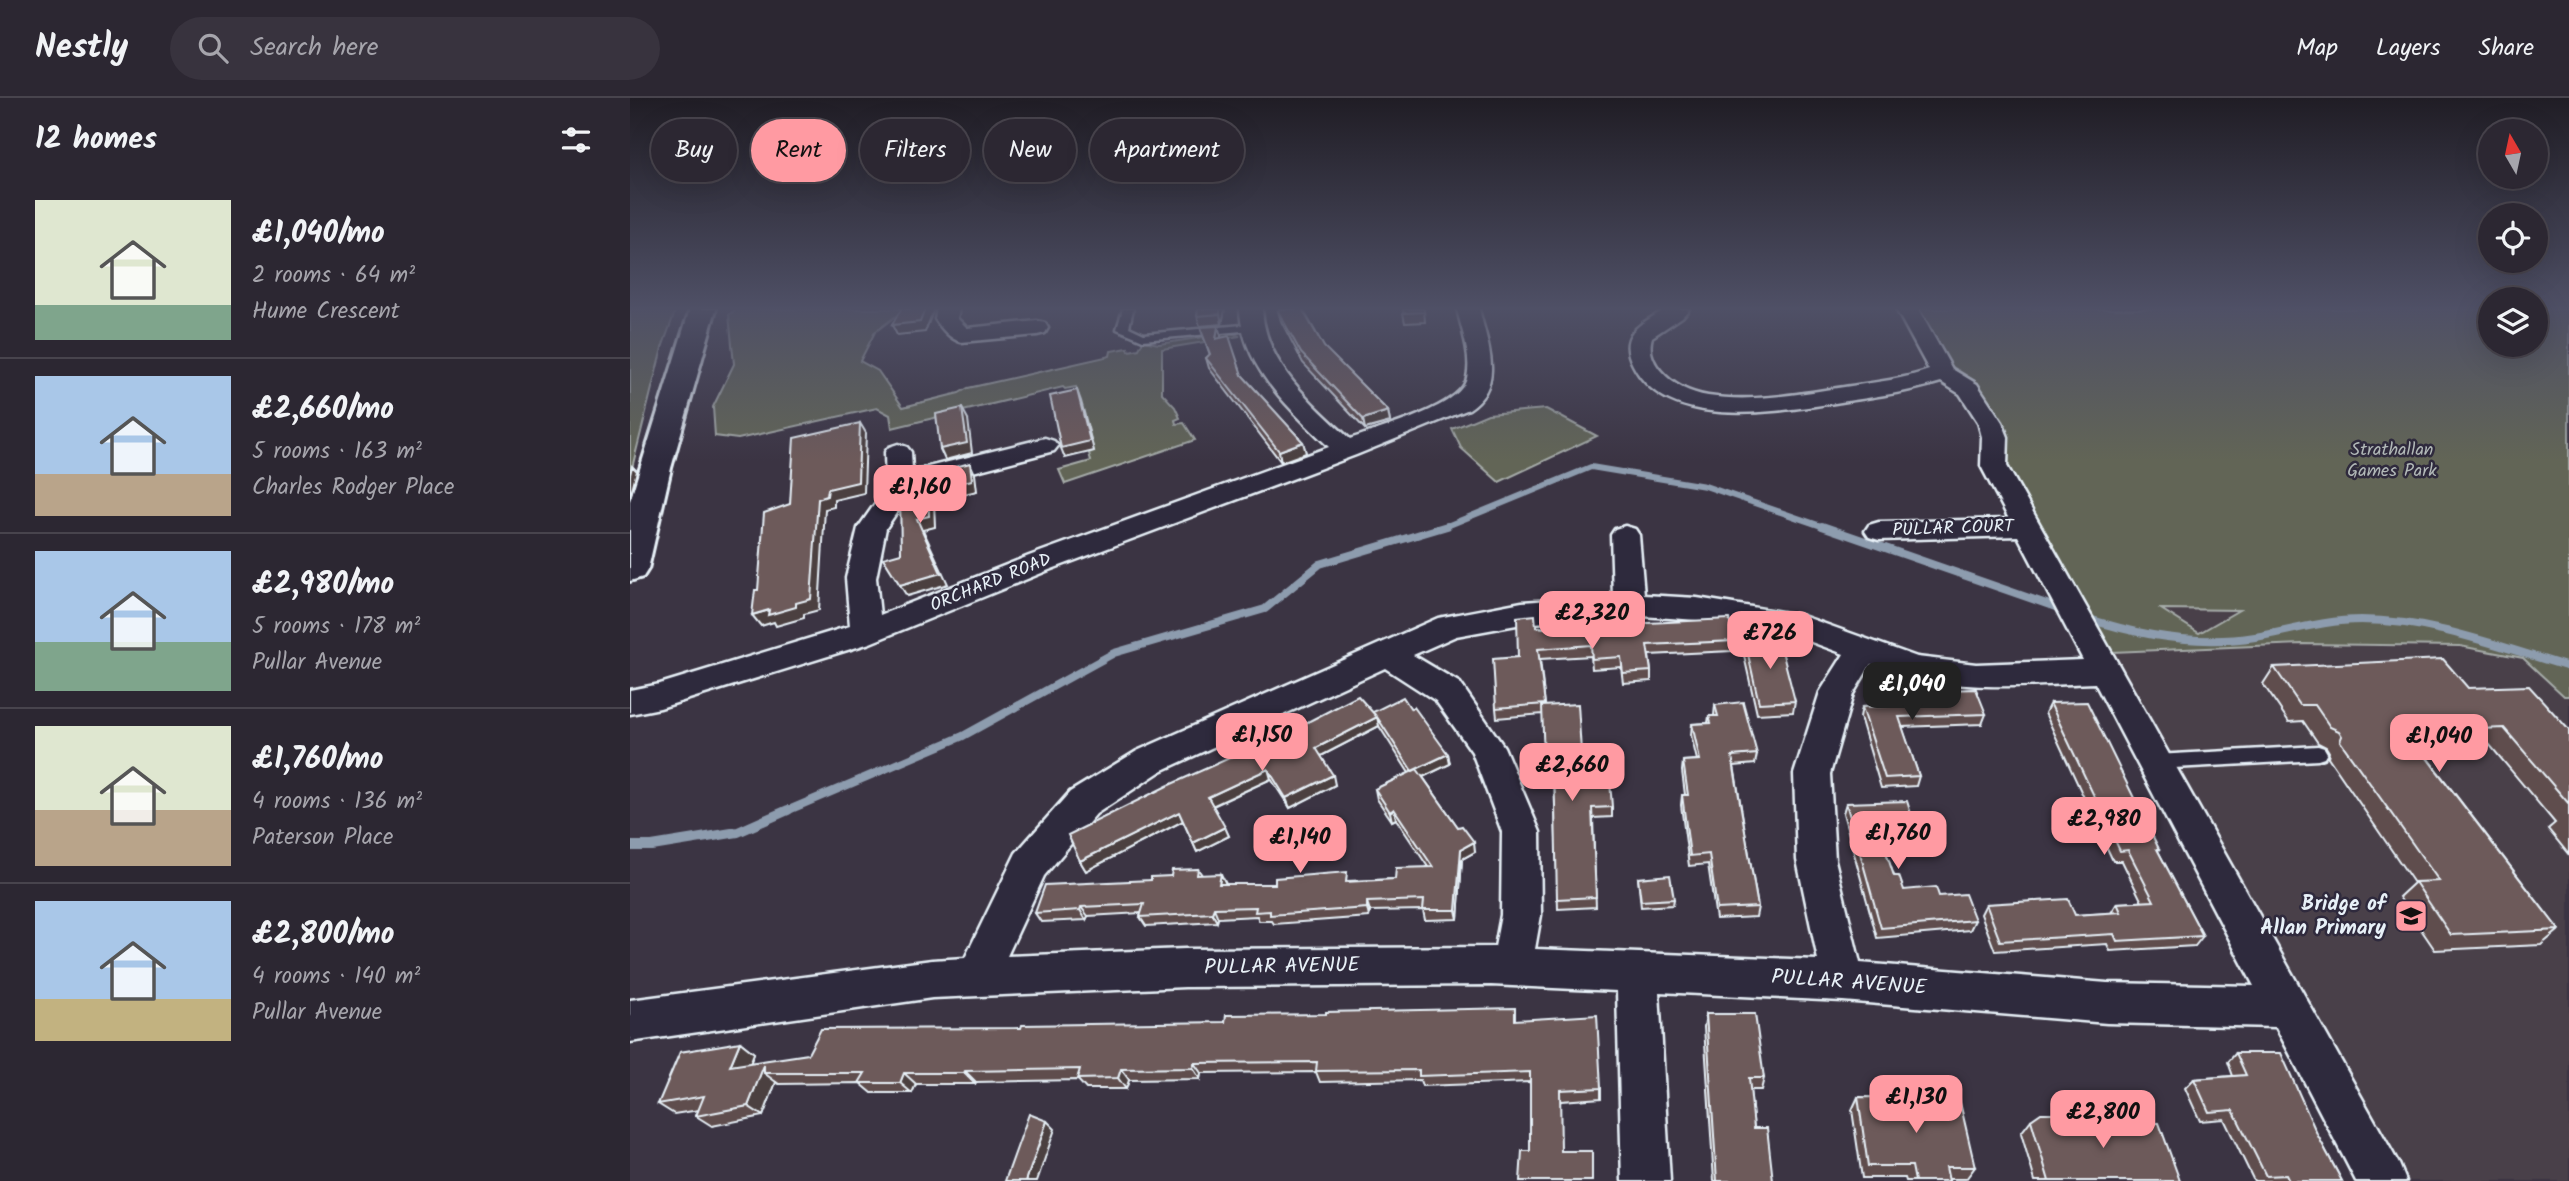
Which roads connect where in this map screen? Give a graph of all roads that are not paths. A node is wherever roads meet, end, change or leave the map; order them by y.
1 (688, 360) edge
2 (1264, 360) edge
3 (1479, 360) edge
4 (1641, 360) edge
5 (1935, 360) edge
6 (1943, 373) junction
7 (1045, 446) dead end
8 (1347, 450) junction
9 (898, 452) dead end
10 (899, 488) junction
11 (2027, 527) junction
12 (1879, 531) dead end
13 (1625, 535) dead end
14 (630, 569) edge
15 (1629, 605) junction
16 (866, 632) junction
17 (1863, 651) junction
18 (1386, 654) junction
19 (2104, 671) junction
20 (630, 702) edge
21 (2318, 753) dead end
22 (2156, 762) junction
23 (1512, 966) junction
24 (1637, 972) junction
25 (977, 978) junction
26 (1843, 981) junction
27 (2288, 1007) junction
28 (633, 1026) edge
29 (1646, 1181) edge
30 (2382, 1181) edge

1 - 14 main road
2 - 8 street
3 - 8 street, ORCHARD ROAD
4 - 6 street
5 - 6 street
6 - 11 street
7 - 10 street
8 - 16 street, ORCHARD ROAD
9 - 10 street
10 - 16 street
11 - 12 street, PULLAR COURT
11 - 19 street
13 - 15 street
15 - 17 street
15 - 18 street
16 - 20 street, ORCHARD ROAD
17 - 19 street
17 - 26 street
18 - 23 street
18 - 25 street
19 - 22 street
21 - 22 lane
22 - 27 street
23 - 24 street, PULLAR AVENUE
23 - 25 street, PULLAR AVENUE
24 - 26 street, PULLAR AVENUE
24 - 29 street
25 - 28 street, PULLAR AVENUE
26 - 27 street, PULLAR AVENUE
27 - 30 street

